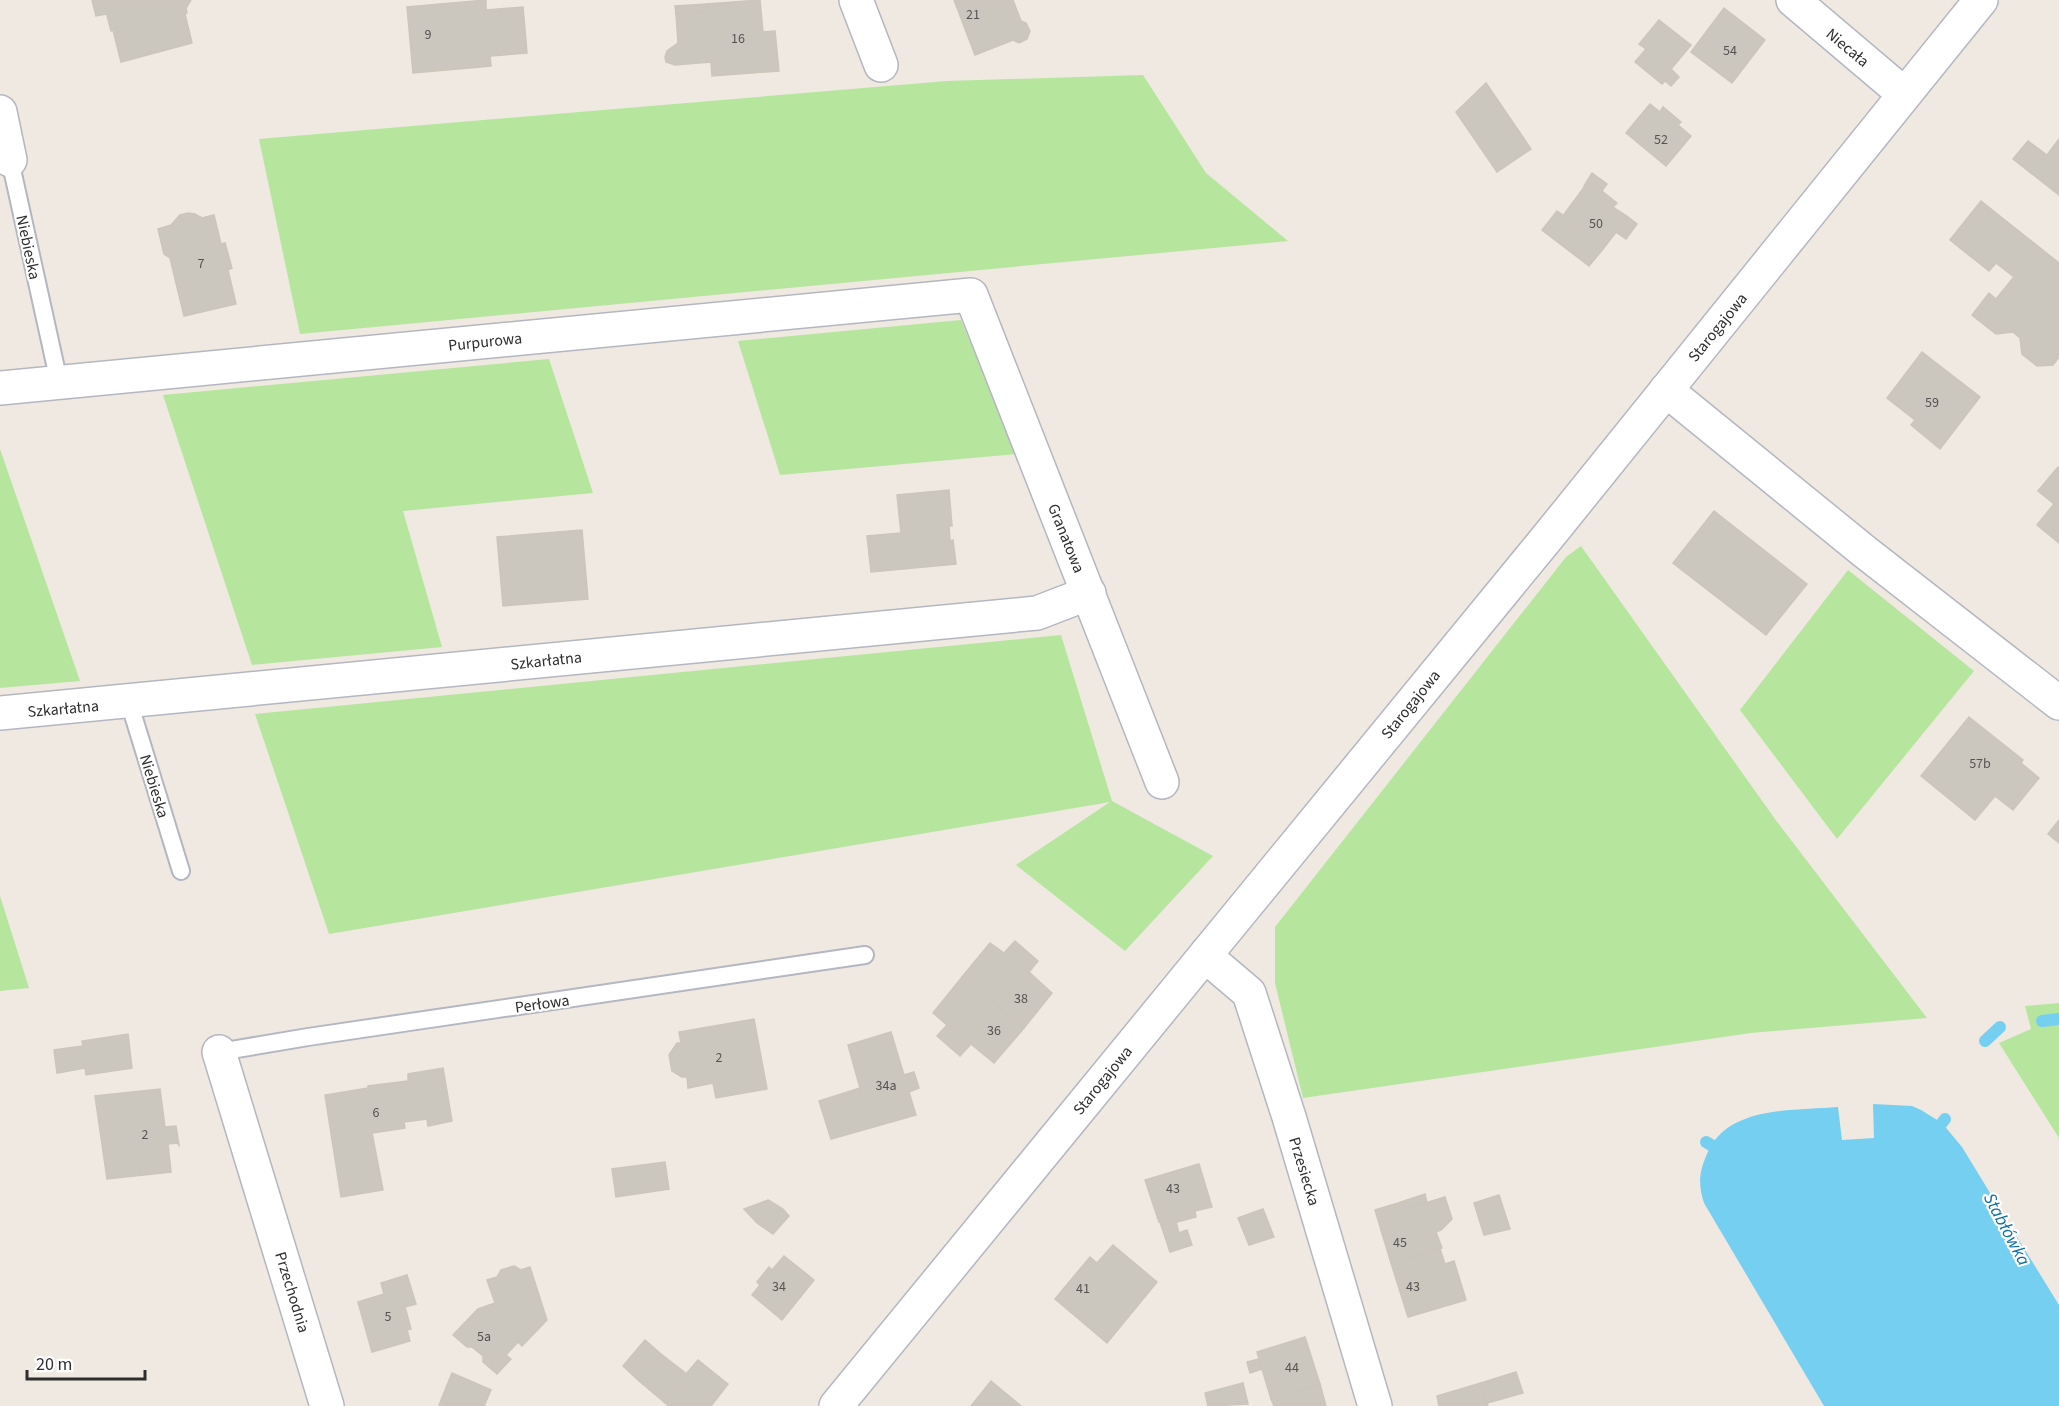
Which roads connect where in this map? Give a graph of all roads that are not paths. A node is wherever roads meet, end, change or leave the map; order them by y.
1 (856, 0) edge
2 (1793, 0) edge
3 (1981, 0) edge
4 (881, 65) dead end
5 (1904, 94) junction
6 (0, 112) edge
7 (10, 160) joint
8 (971, 295) joint
9 (59, 382) junction
10 (0, 388) edge
11 (1666, 390) junction
12 (1089, 593) junction
13 (129, 702) junction
14 (2059, 703) edge
15 (0, 713) edge
16 (1162, 782) dead end
17 (182, 871) dead end
18 (1207, 953) junction
19 (865, 955) dead end
20 (219, 1053) joint
21 (327, 1406) edge
22 (836, 1406) edge
23 (1375, 1406) edge

1 - 4 street
2 - 5 street, Niecała
3 - 5 street, Starogajowa
5 - 11 street, Starogajowa
6 - 7 street, Niebieska
7 - 9 lane, Niebieska
8 - 9 street, Purpurowa
8 - 12 street, Granatowa
9 - 10 street, Purpurowa
11 - 14 street
11 - 18 street, Starogajowa
12 - 13 street, Szkarłatna
12 - 16 street, Granatowa
13 - 15 street, Szkarłatna
13 - 17 lane, Niebieska
18 - 22 street, Starogajowa
18 - 23 street, Przesiecka
19 - 20 lane, Perłowa
20 - 21 street, Przechodnia

